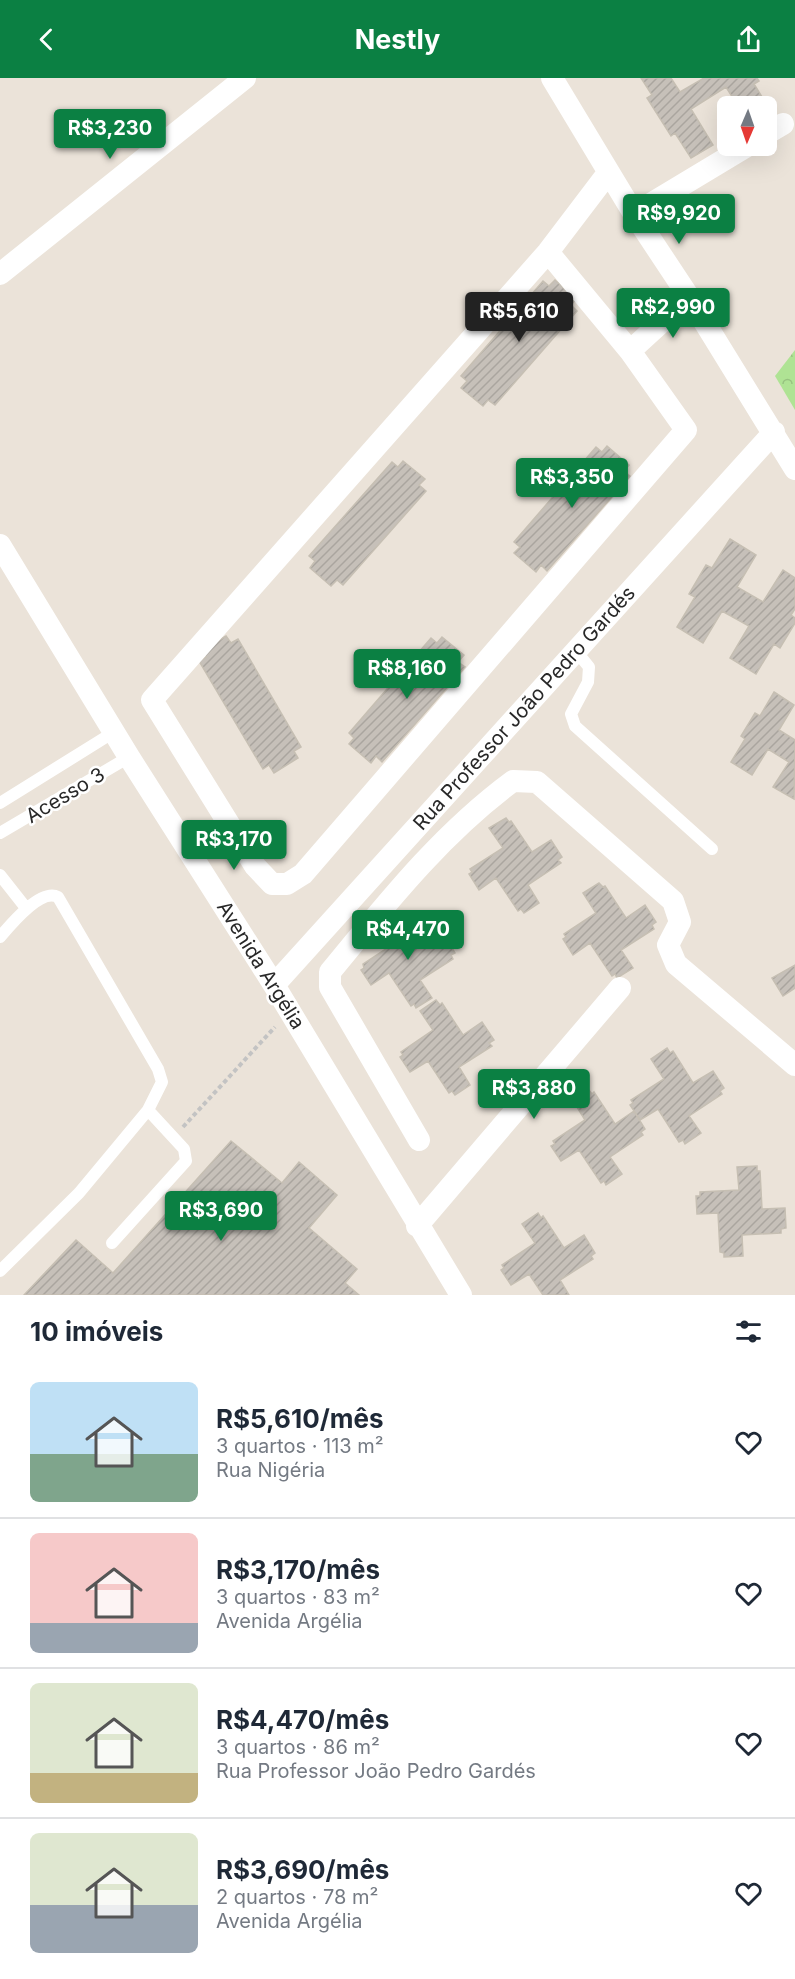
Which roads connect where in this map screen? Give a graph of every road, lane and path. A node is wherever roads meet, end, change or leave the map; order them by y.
1 (245, 78) edge
2 (552, 78) edge
3 (730, 156) edge
4 (608, 173) junction
5 (634, 214) junction
6 (548, 252) junction
7 (0, 274) edge
8 (689, 297) junction
9 (630, 351) junction
10 (774, 432) junction
11 (795, 470) edge
12 (0, 545) edge
13 (576, 651) junction
14 (114, 732) junction
15 (129, 757) junction
16 (0, 803) edge
17 (0, 833) edge
18 (712, 849) dead end
19 (0, 875) edge
20 (26, 909) junction
21 (0, 937) edge
22 (274, 985) junction
23 (621, 988) dead end
24 (290, 1011) junction
25 (795, 1065) edge
26 (148, 1110) junction
27 (173, 1137) junction
28 (419, 1140) dead end
29 (417, 1226) junction
30 (112, 1243) dead end
31 (0, 1271) edge
32 (461, 1295) edge

1 - 7 street
2 - 4 street
3 - 5 street
4 - 5 street
4 - 6 street
5 - 8 street
6 - 9 street
6 - 9 street
8 - 9 street
8 - 10 street
10 - 11 street
10 - 13 street, Rua Professor João Pedro Gardés
12 - 14 street, Avenida Argélia
13 - 18 lane
13 - 22 street, Rua Professor João Pedro Gardés
14 - 15 street, Avenida Argélia
14 - 16 lane, Acesso 3
15 - 17 lane, Acesso 3
15 - 22 street, Avenida Argélia
19 - 20 lane
20 - 21 lane
20 - 26 lane
22 - 24 street, Avenida Argélia
23 - 29 street
24 - 27 path
24 - 29 street, Avenida Argélia
25 - 28 street
26 - 27 lane
26 - 31 lane
27 - 30 lane
29 - 32 street, Avenida Argélia

